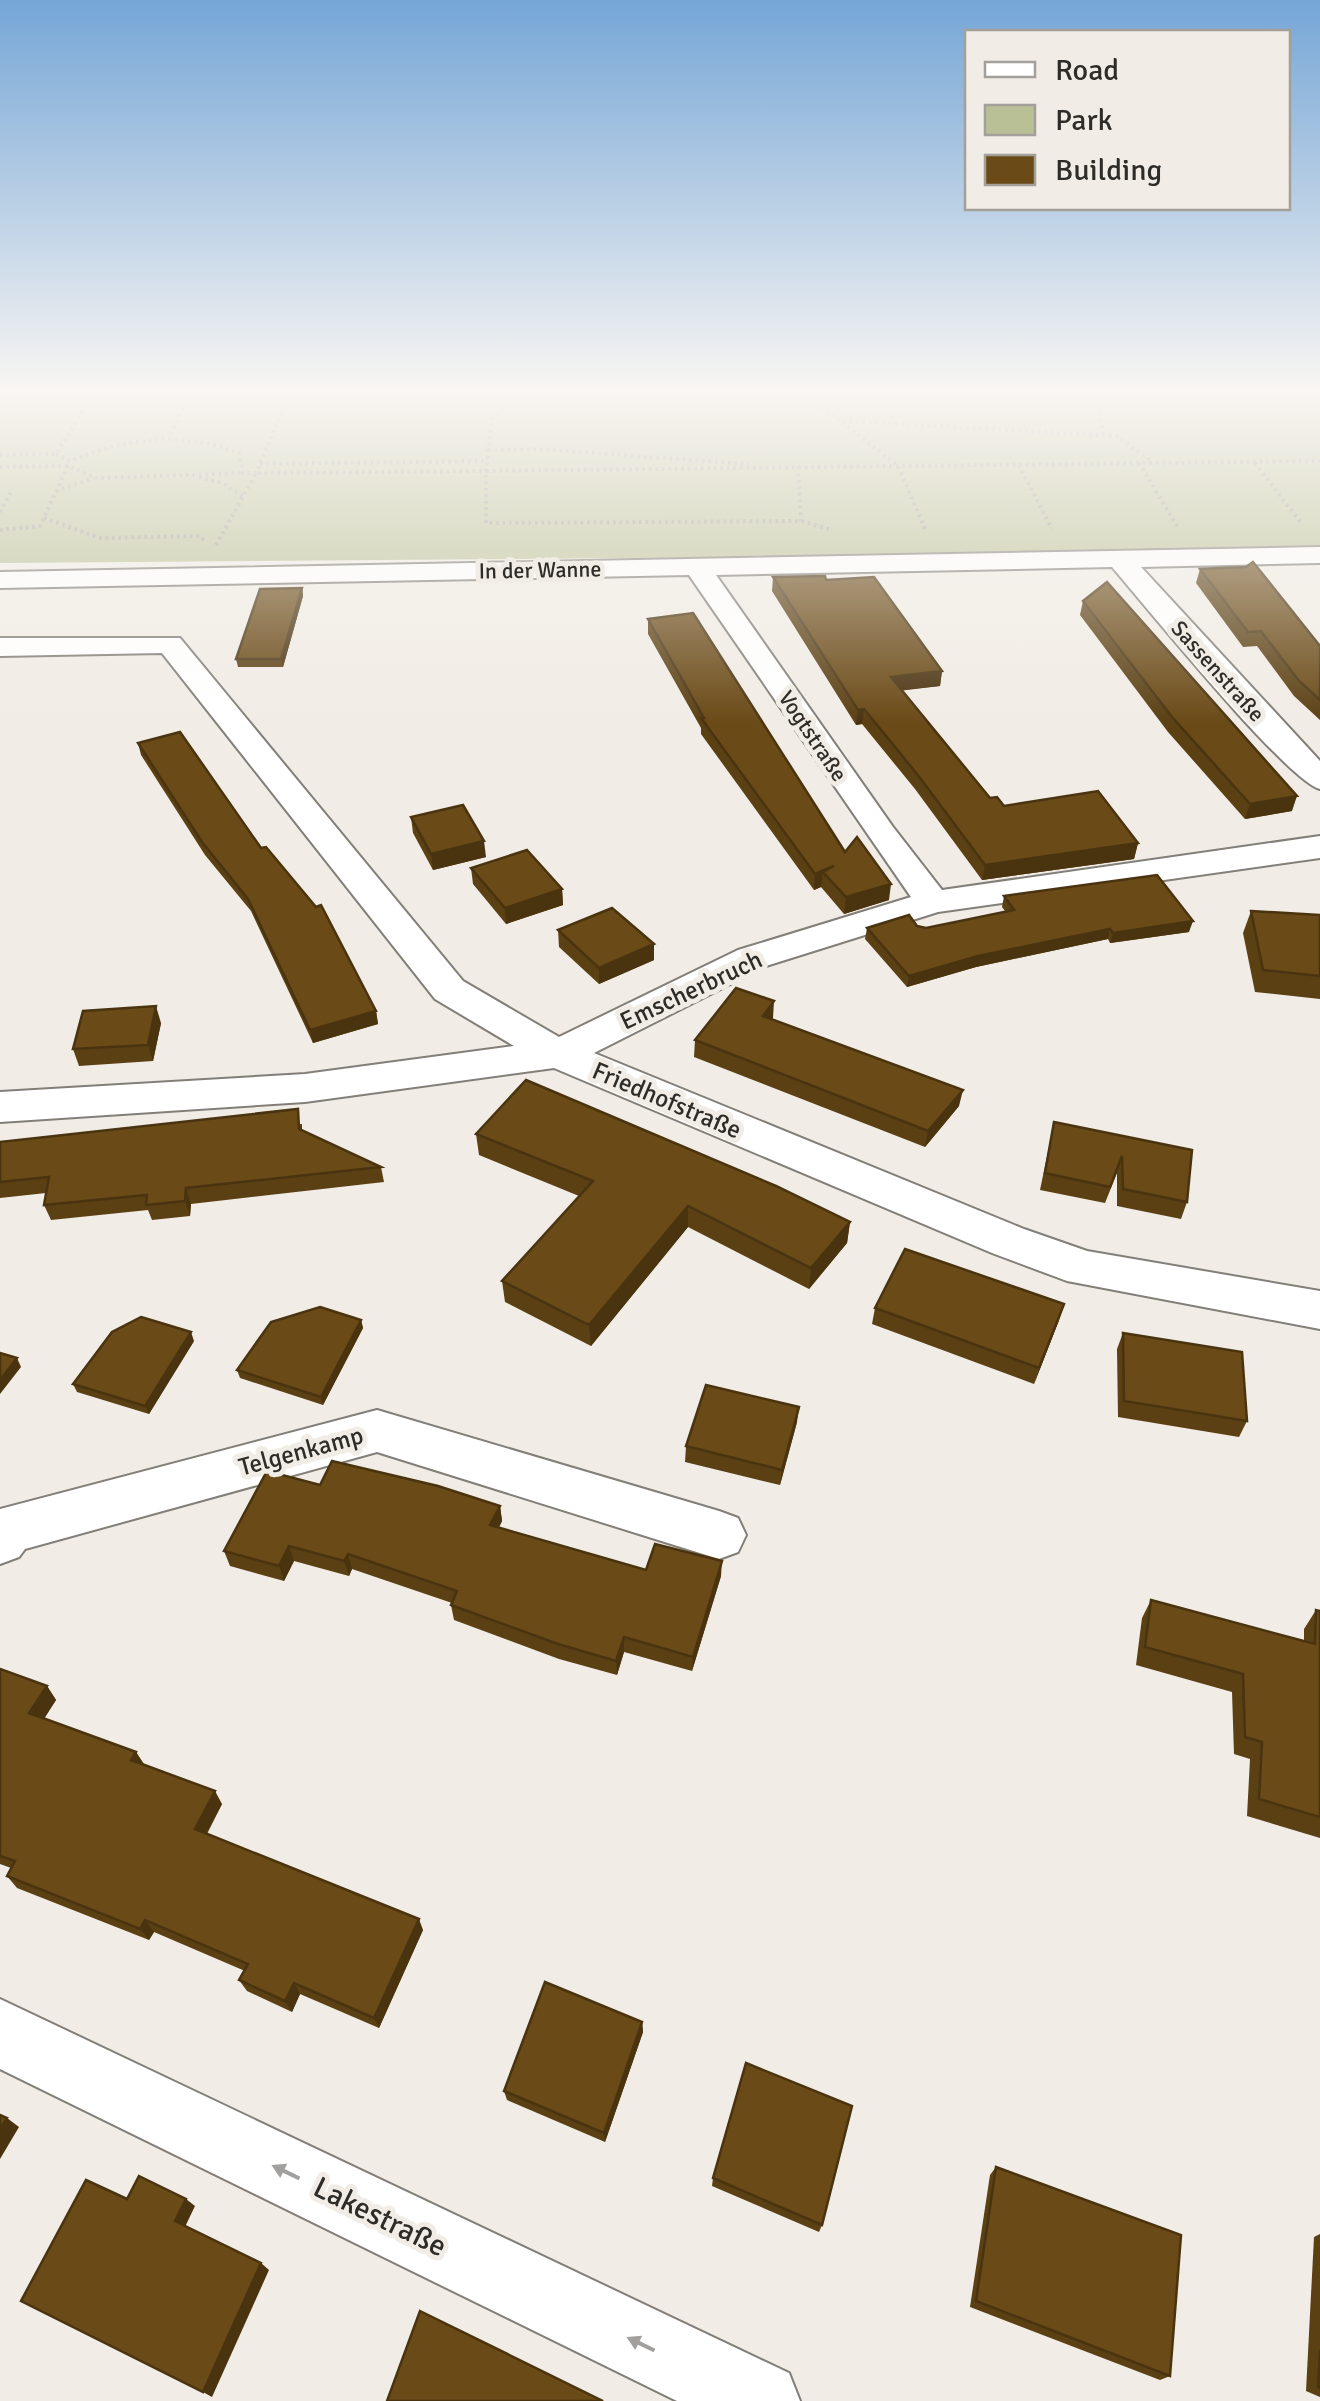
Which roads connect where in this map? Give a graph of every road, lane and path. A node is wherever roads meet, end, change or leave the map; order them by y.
1 (52, 499) edge
2 (241, 499) edge
3 (486, 499) edge
4 (800, 499) edge
5 (912, 499) edge
6 (1036, 499) edge
7 (1161, 499) edge
8 (1283, 499) edge
9 (44, 518) junction
10 (801, 521) junction
11 (1286, 526) dead end
12 (1160, 528) dead end
13 (0, 530) edge
14 (1034, 530) dead end
15 (841, 532) dead end
16 (909, 532) dead end
17 (1320, 555) edge
18 (1120, 560) junction
19 (697, 567) junction
20 (6, 587) edge
21 (185, 608) junction
22 (0, 647) edge
23 (1320, 779) edge
24 (1320, 846) edge
25 (934, 902) junction
26 (558, 1054) junction
27 (0, 1107) edge
28 (1320, 1310) edge
29 (719, 1535) dead end
30 (0, 1540) edge
31 (0, 2032) edge
32 (719, 2392) edge

1 - 9 path
2 - 9 path
3 - 10 path
4 - 10 path
5 - 16 path
6 - 14 path
7 - 12 path
8 - 11 path
9 - 13 path
10 - 15 path
17 - 18 street, In der Wanne
18 - 19 street, In der Wanne
18 - 23 street, Sassenstraße
19 - 21 street, In der Wanne
19 - 25 street, Vogtstraße
20 - 21 street, In der Wanne
21 - 22 street
21 - 26 street, Friedhofstraße
24 - 25 street, Emscherbruch
25 - 26 street, Emscherbruch
26 - 27 street, Emscherbruch
26 - 28 street, Friedhofstraße
29 - 30 street, Telgenkamp
32 -> 31 street, Lakestraße

